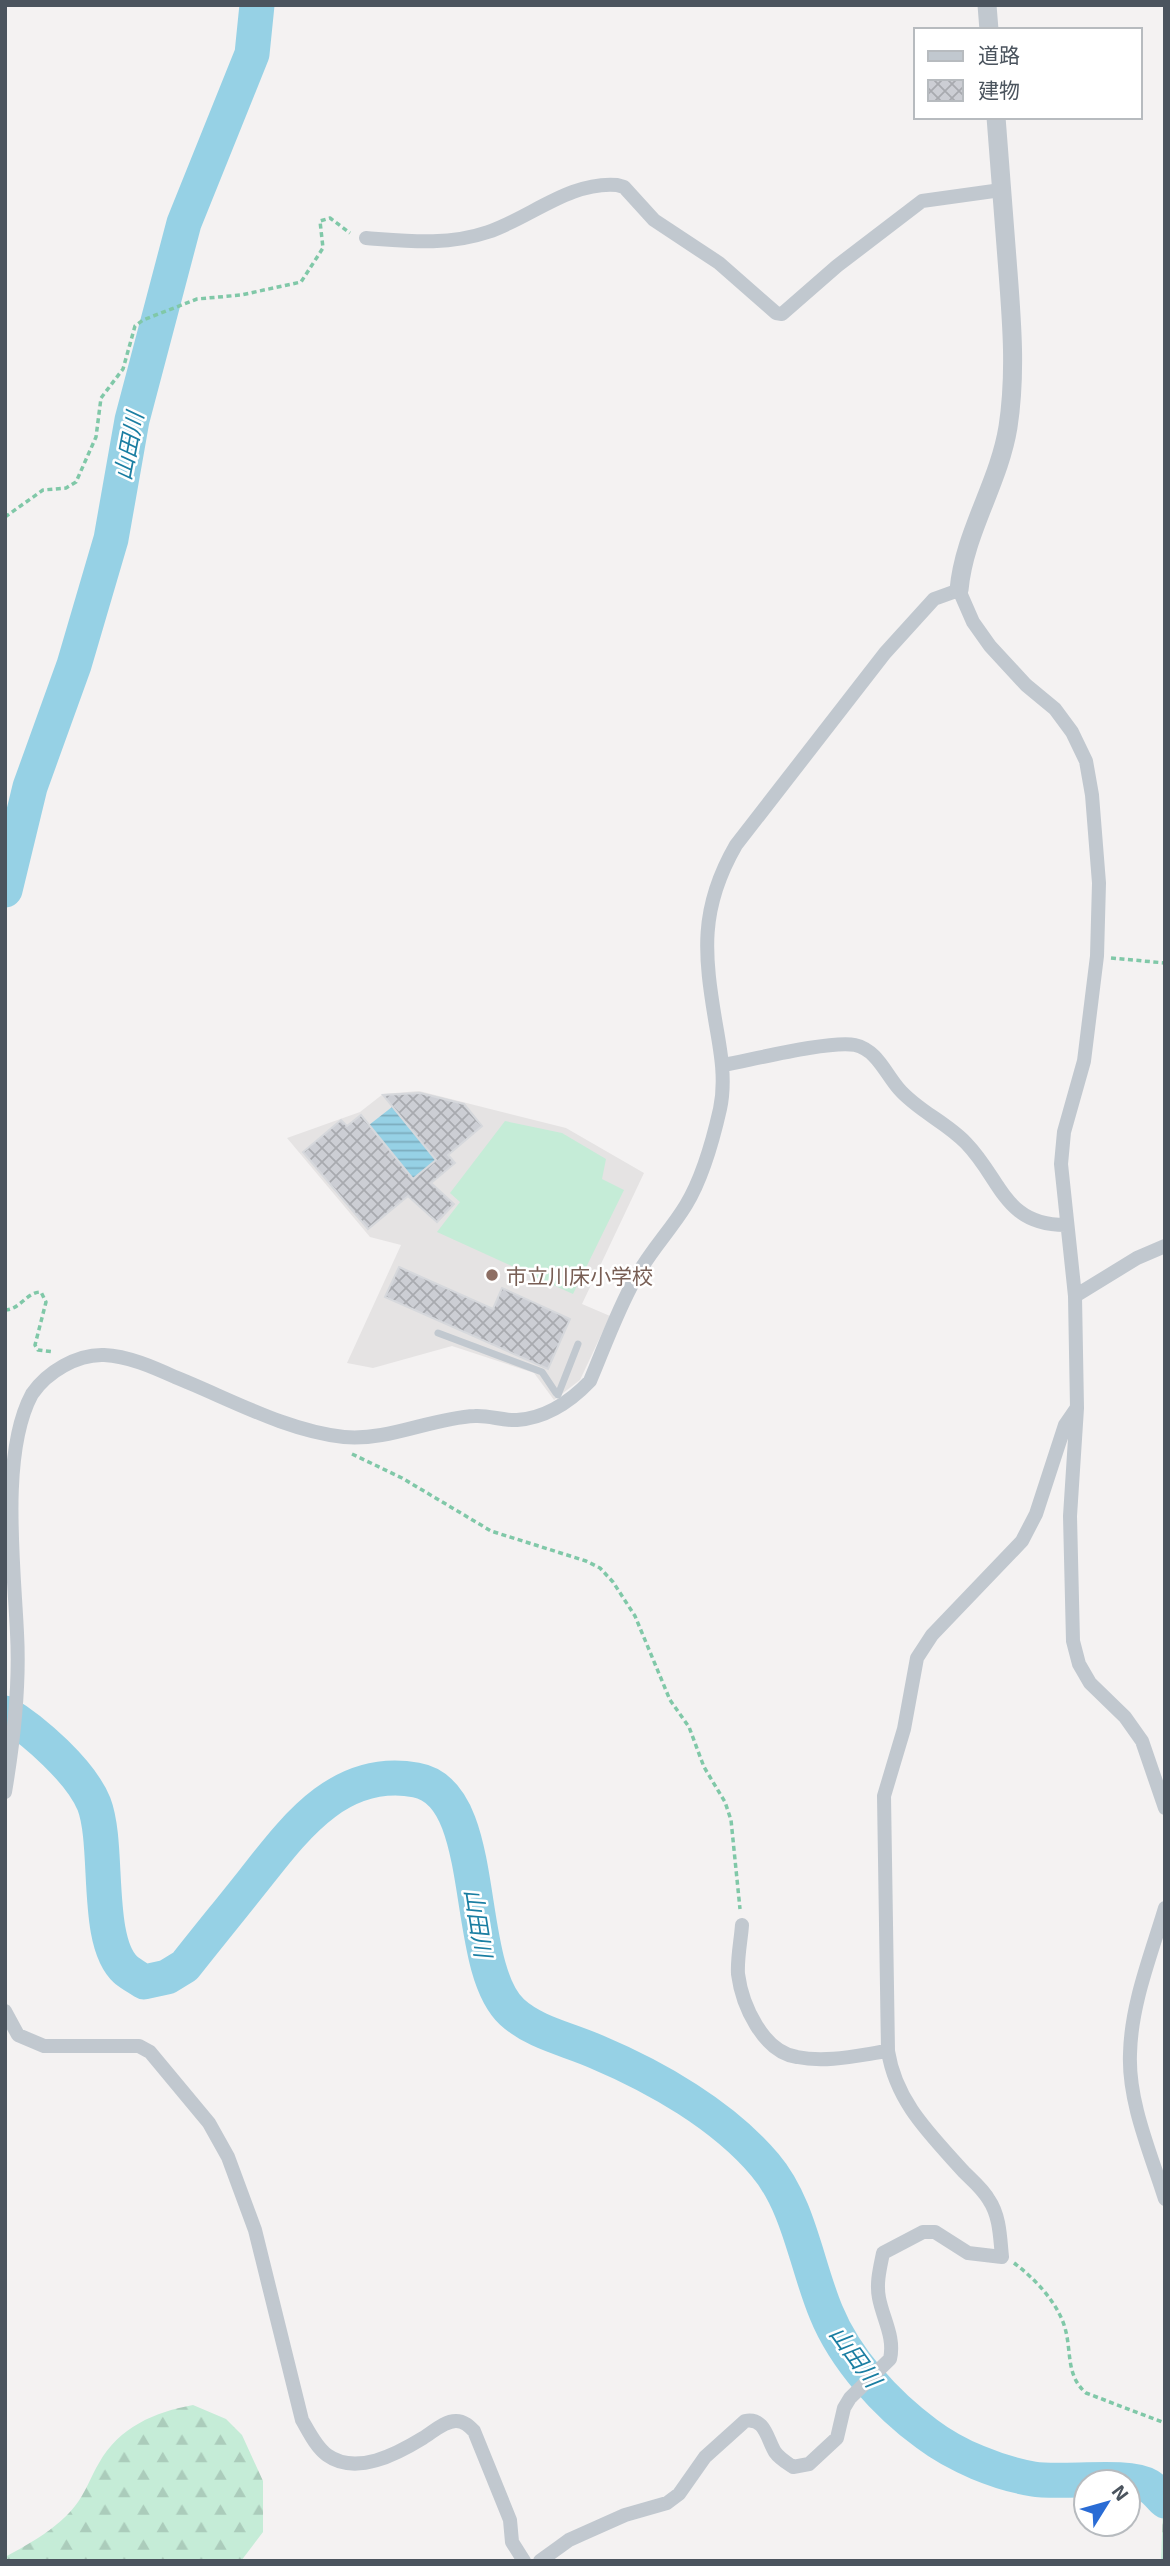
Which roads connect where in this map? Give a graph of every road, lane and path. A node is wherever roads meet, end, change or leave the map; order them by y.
1 (987, 5) edge
2 (989, 28) edge
3 (996, 119) edge
4 (1001, 191) junction
5 (366, 238) joint
6 (5, 517) edge
7 (959, 590) junction
8 (1097, 956) junction
9 (1165, 963) edge
10 (723, 1065) junction
11 (1067, 1225) junction
12 (1165, 1246) edge
13 (1075, 1296) junction
14 (5, 1310) edge
15 (438, 1333) dead end
16 (578, 1344) dead end
17 (68, 1363) junction
18 (560, 1399) junction
19 (1077, 1408) junction
20 (345, 1437) junction
21 (5, 1791) edge
22 (1165, 1808) edge
23 (1165, 1908) edge
24 (742, 1925) joint
25 (5, 2011) edge
26 (888, 2051) junction
27 (1165, 2199) edge
28 (1002, 2257) junction
29 (1165, 2423) edge
30 (524, 2561) edge
31 (540, 2561) edge

1 - 2 street
3 - 4 street
4 - 5 street
4 - 7 street
5 - 6 path
7 - 8 street
7 - 10 street
8 - 9 path
8 - 11 street
10 - 11 street
10 - 18 street
11 - 13 street
12 - 13 street
13 - 19 street
14 - 17 path
15 - 18 lane
16 - 18 lane
17 - 20 street
17 - 21 street
18 - 20 street
19 - 22 street
19 - 26 street
20 - 24 path
23 - 27 street
24 - 26 street
25 - 30 street
26 - 28 street
28 - 29 path
28 - 31 street

